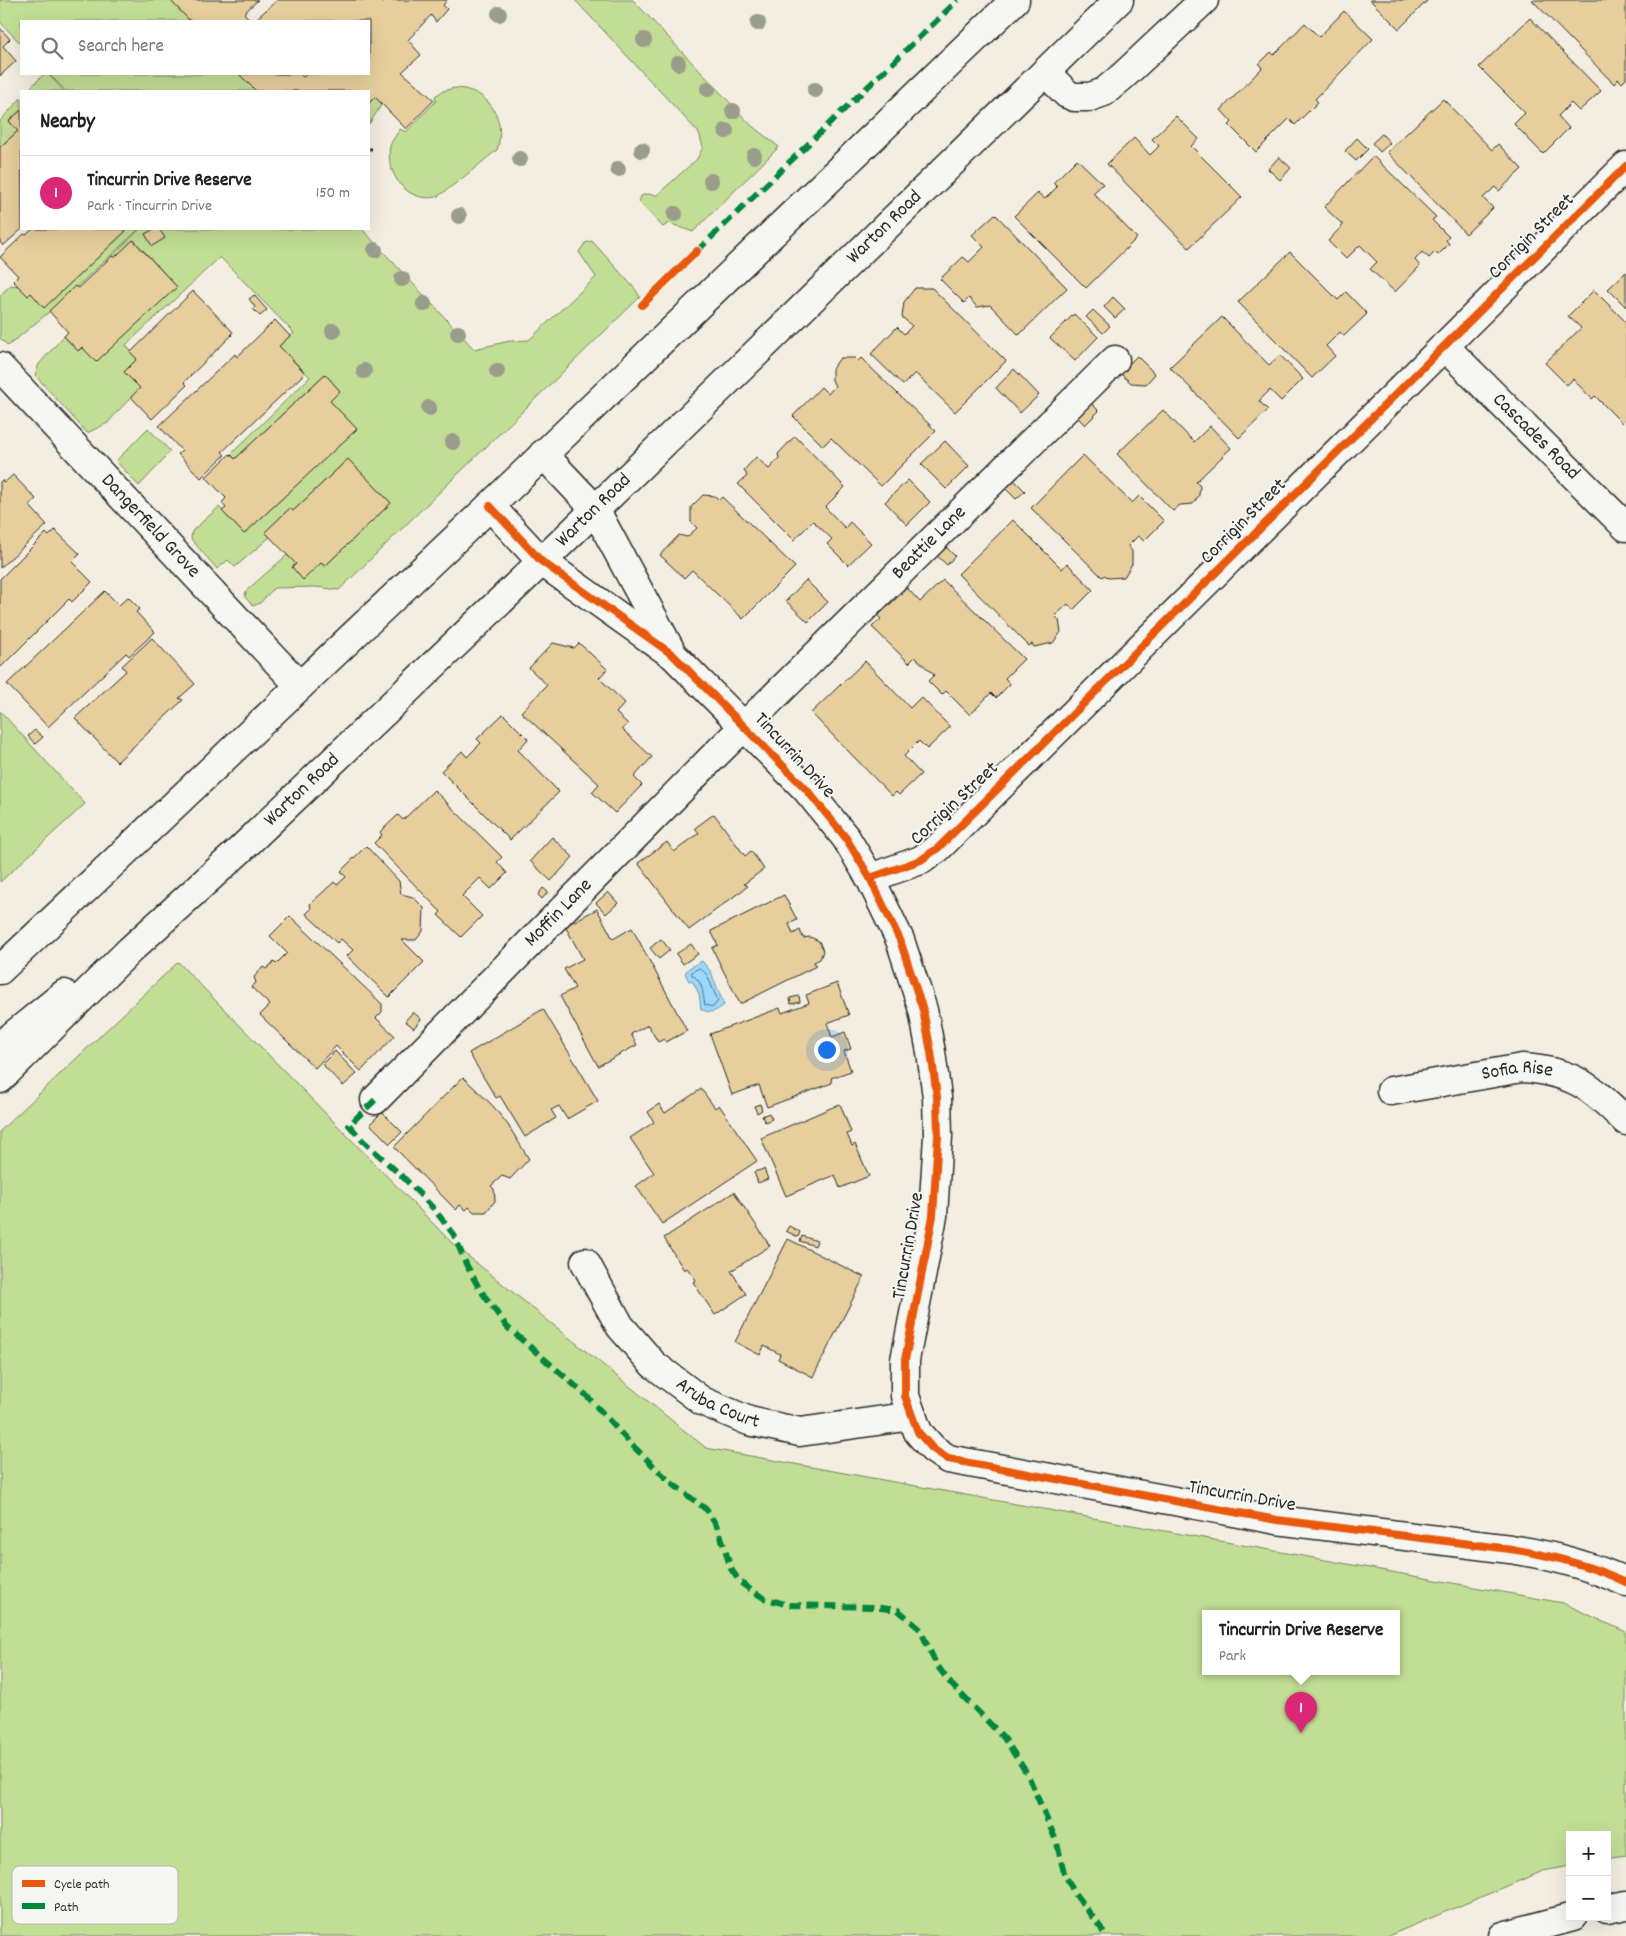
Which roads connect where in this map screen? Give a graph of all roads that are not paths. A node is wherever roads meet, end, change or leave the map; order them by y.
1 (1016, 0) edge
2 (1119, 0) edge
3 (1204, 0) edge
4 (1045, 72) junction
5 (1626, 166) edge
6 (1444, 346) junction
7 (1115, 360) dead end
8 (0, 367) edge
9 (543, 454) junction
10 (490, 506) junction
11 (595, 509) junction
12 (1626, 527) edge
13 (541, 562) junction
14 (673, 655) junction
15 (300, 686) junction
16 (744, 726) junction
17 (870, 878) junction
18 (130, 950) junction
19 (0, 970) edge
20 (0, 1046) edge
21 (0, 1079) edge
22 (1391, 1090) dead end
23 (375, 1100) dead end
24 (1626, 1121) edge
25 (585, 1262) dead end
26 (912, 1416) junction
27 (1626, 1582) edge
28 (1566, 1919) edge
29 (1503, 1936) edge

1 - 9 street
2 - 4 street, Warton Road
3 - 4 street
4 - 11 street, Warton Road
5 - 6 street, Corrigin Street
6 - 12 street, Cascades Road
6 - 17 street, Corrigin Street
7 - 16 street, Beattie Lane
8 - 15 street, Dangerfield Grove
9 - 10 street
9 - 11 street, Tincurrin Drive
10 - 13 street, Tincurrin Drive
10 - 15 street
11 - 13 street, Warton Road
11 - 14 street, Tincurrin Drive
13 - 14 street, Tincurrin Drive
13 - 18 street, Warton Road
14 - 16 street, Tincurrin Drive
15 - 19 street
16 - 17 street, Tincurrin Drive
16 - 23 street, Moffin Lane
17 - 26 street, Tincurrin Drive
18 - 20 street
18 - 21 street, Warton Road
22 - 24 street, Sofia Rise
25 - 26 street, Aruba Court
26 - 27 street, Tincurrin Drive
28 - 29 street

